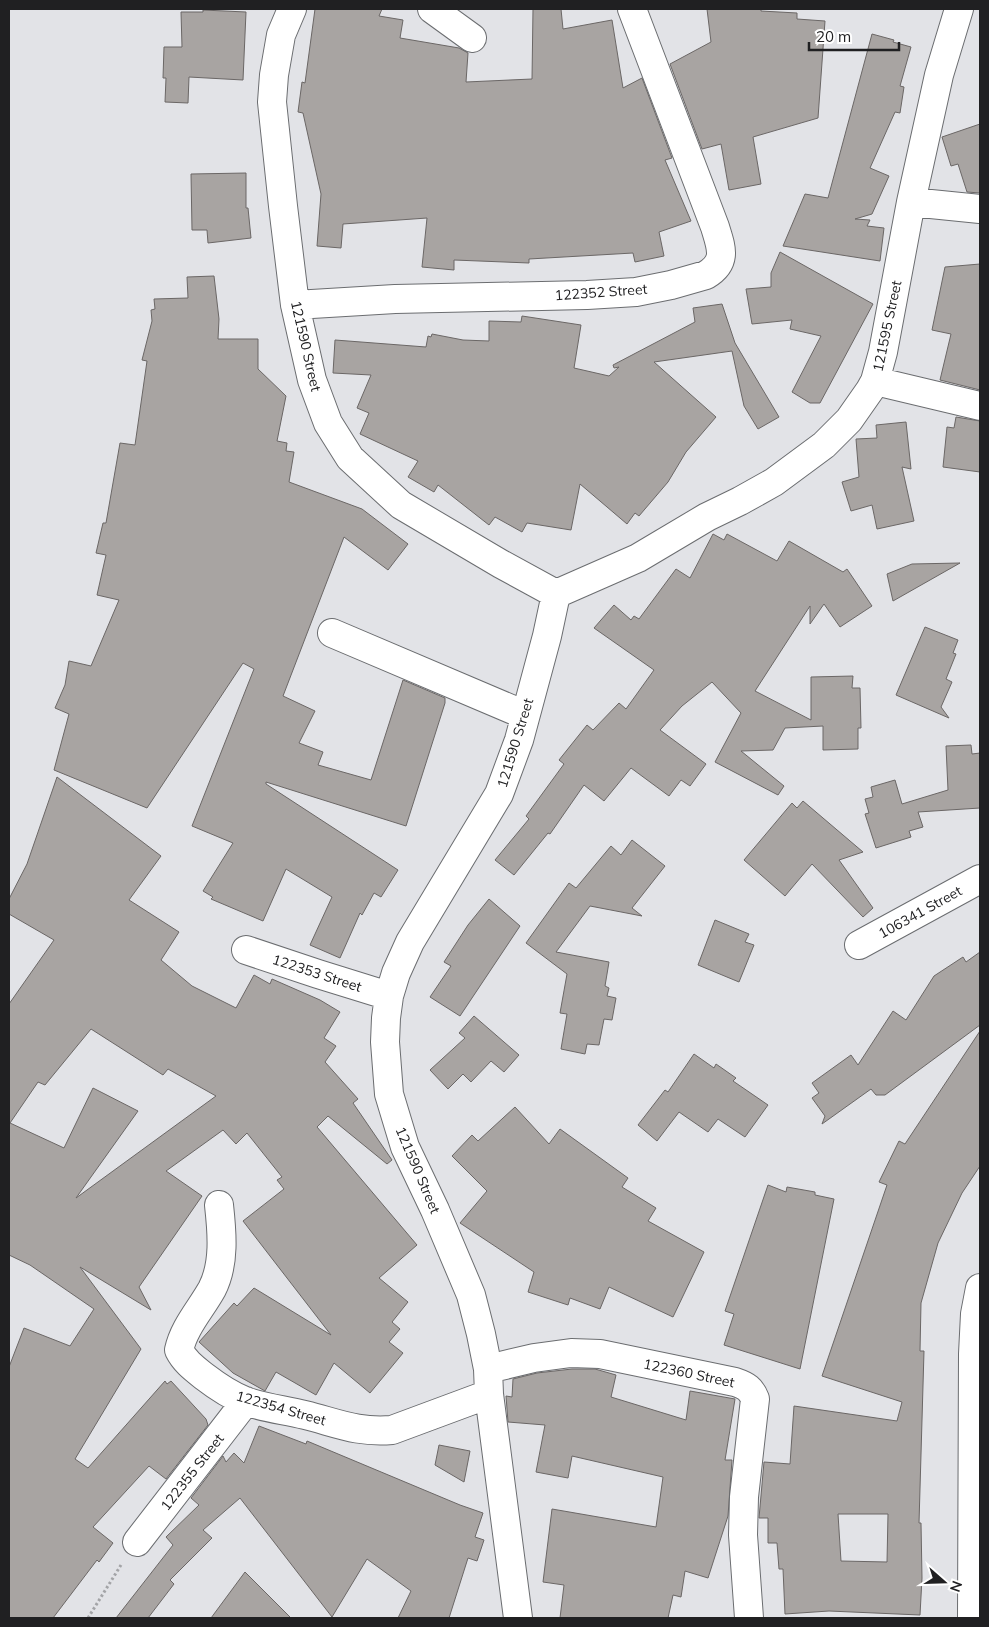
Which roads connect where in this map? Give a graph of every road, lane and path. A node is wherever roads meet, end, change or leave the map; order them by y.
1 (292, 9) edge
2 (432, 9) edge
3 (632, 9) edge
4 (958, 9) edge
5 (472, 38) dead end
6 (911, 202) junction
7 (980, 209) edge
8 (296, 305) junction
9 (875, 381) junction
10 (980, 406) edge
11 (556, 594) junction
12 (332, 633) dead end
13 (525, 715) junction
14 (980, 879) edge
15 (859, 945) dead end
16 (246, 950) dead end
17 (389, 996) junction
18 (219, 1205) dead end
19 (980, 1288) edge
20 (488, 1382) junction
21 (246, 1401) junction
22 (137, 1542) joint
23 (88, 1618) edge
24 (518, 1618) edge
25 (749, 1618) edge
26 (972, 1618) edge

1 - 8 street, 121590 Street
2 - 5 street
3 - 8 street, 122352 Street
4 - 6 street, 121595 Street
6 - 7 street
6 - 9 street, 121595 Street
8 - 11 street, 121590 Street
9 - 10 street
9 - 11 street, 121595 Street
11 - 13 street, 121590 Street
12 - 13 street
13 - 17 street, 121590 Street
14 - 15 street, 106341 Street
16 - 17 street, 122353 Street
17 - 20 street, 121590 Street
18 - 21 street, 122354 Street
19 - 26 street
20 - 21 street, 122354 Street
20 - 24 street, 121590 Street
20 - 25 street, 122360 Street
21 - 22 street, 122355 Street
22 - 23 path

